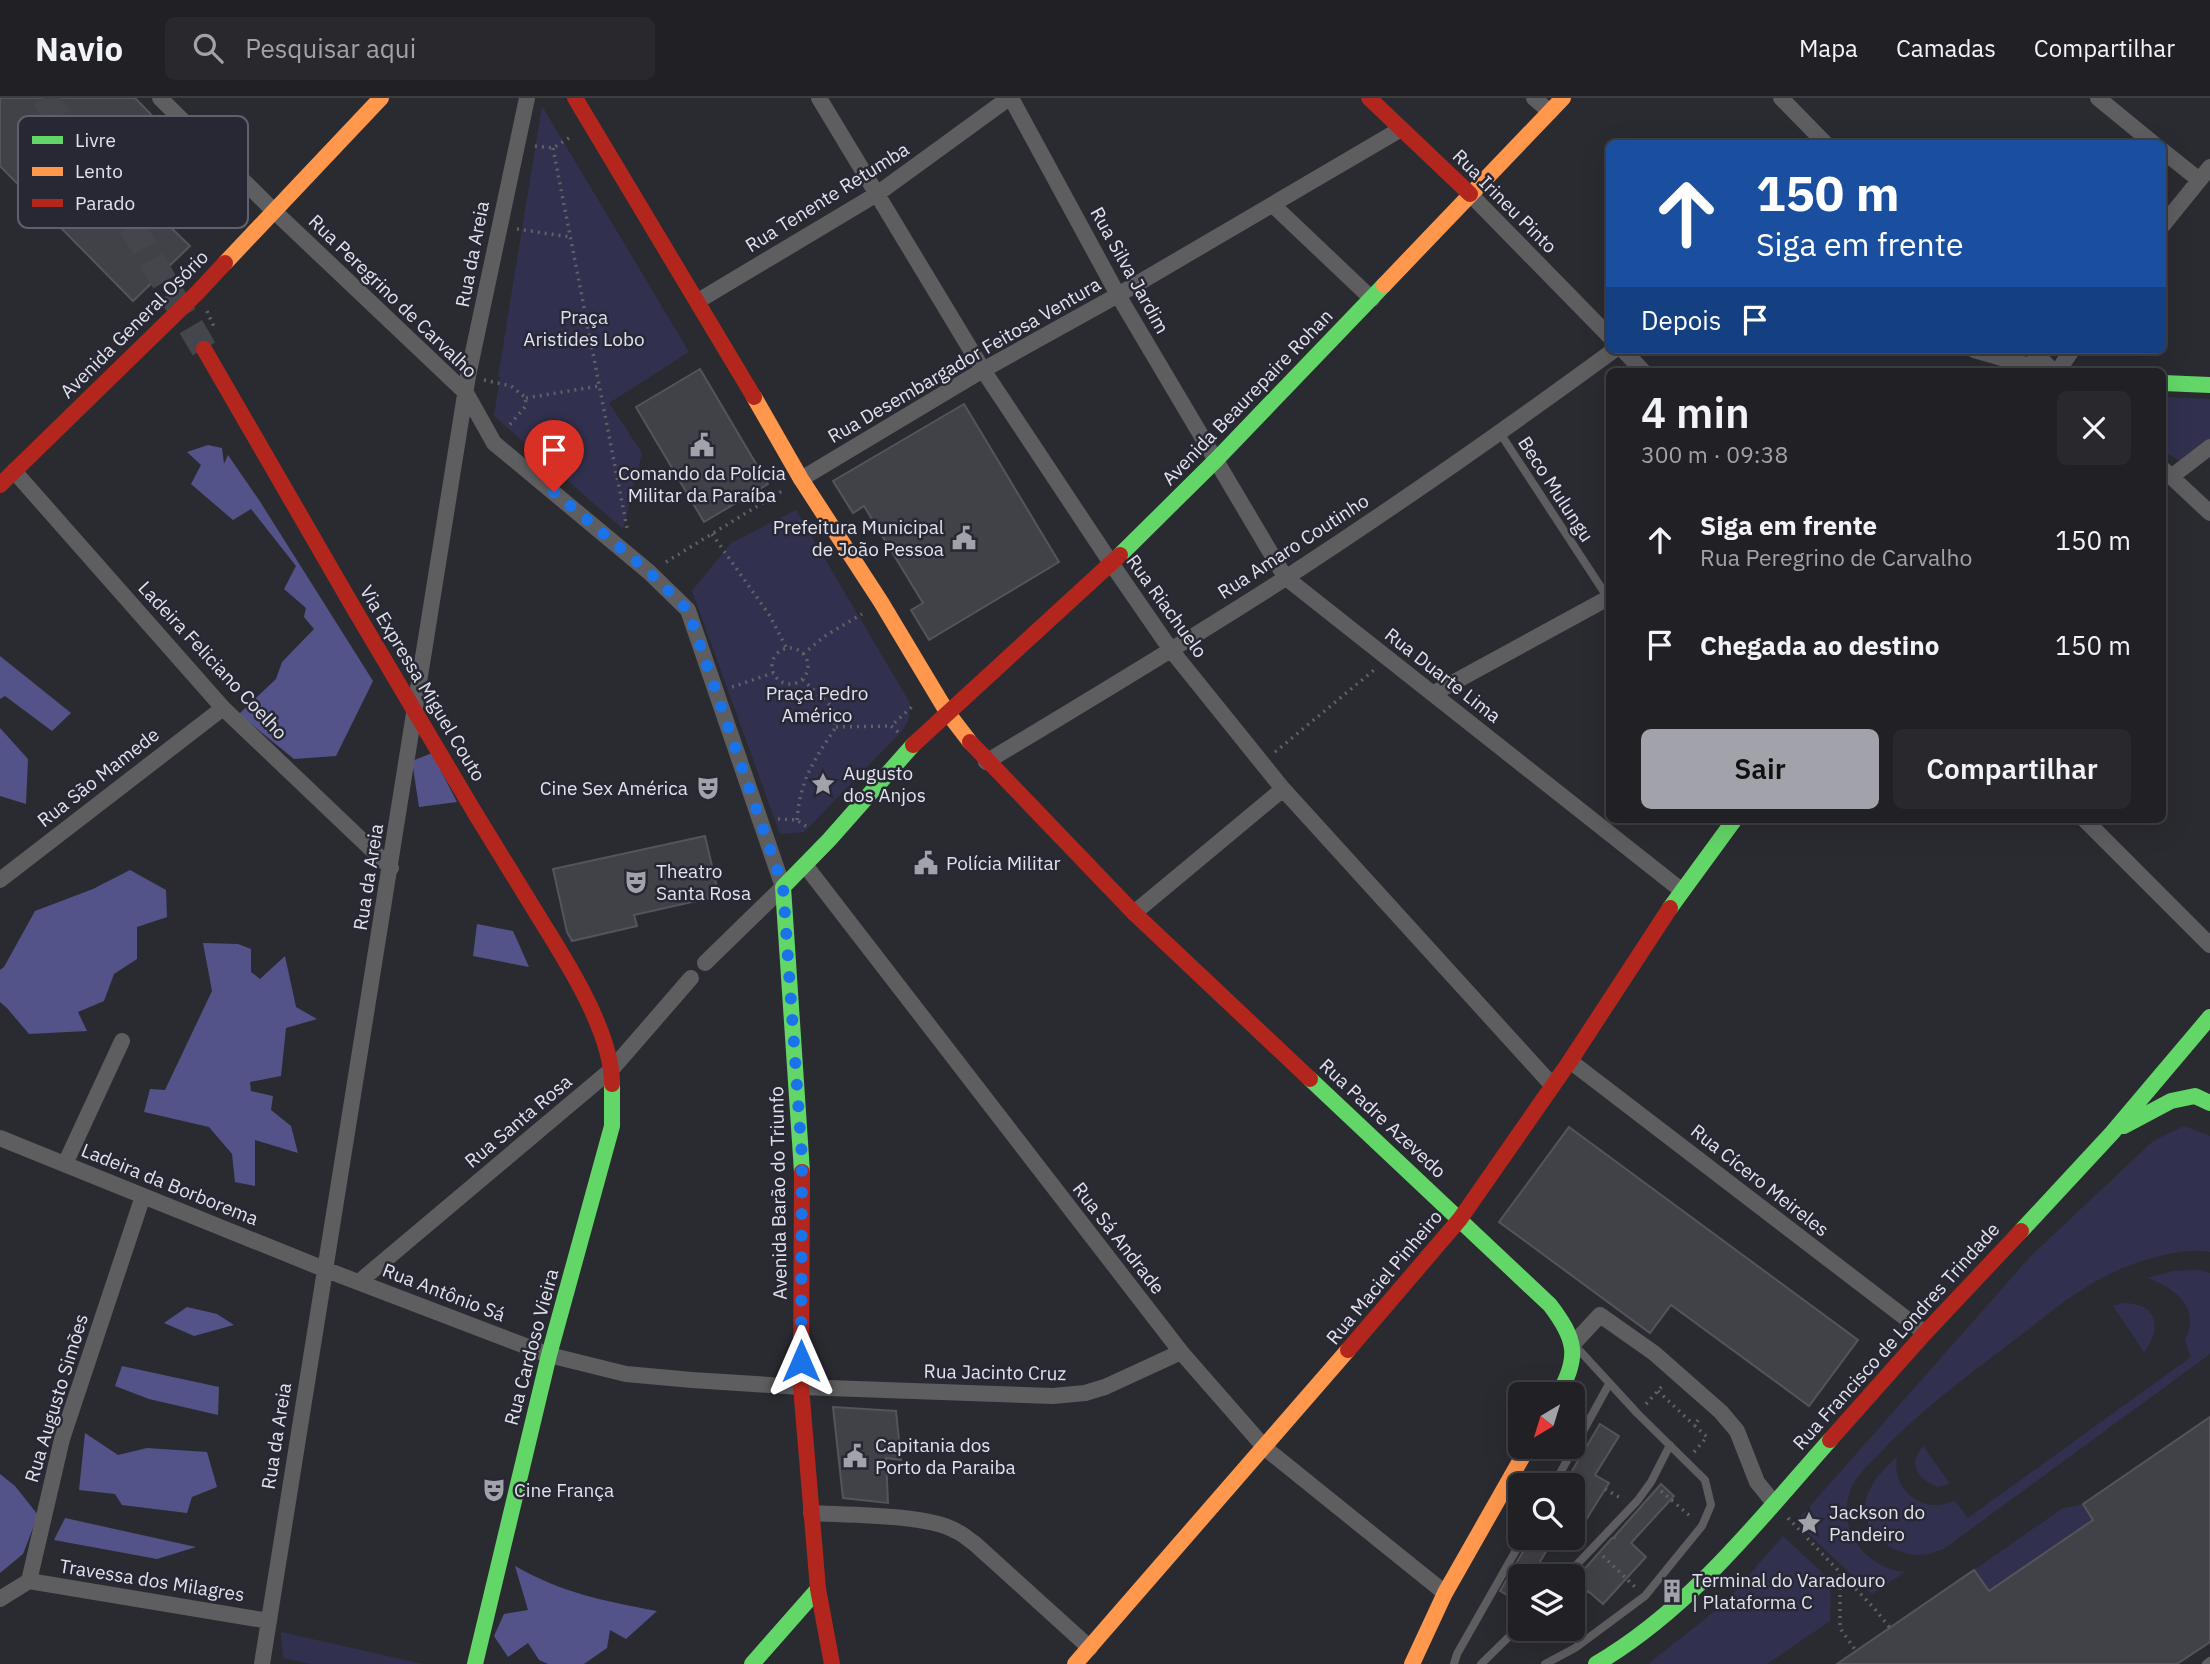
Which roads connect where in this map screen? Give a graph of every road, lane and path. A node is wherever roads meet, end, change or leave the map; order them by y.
1 (160, 98) edge
2 (381, 98) edge
3 (527, 98) edge
4 (575, 98) edge
5 (819, 98) edge
6 (1010, 98) edge
7 (1369, 98) edge
8 (1534, 98) edge
9 (1563, 98) edge
10 (1781, 98) edge
11 (2098, 98) edge
12 (1550, 112) junction
13 (178, 116) edge
14 (591, 124) junction
15 (1401, 129) junction
16 (1822, 140) edge
17 (2149, 140) edge
18 (516, 143) junction
19 (553, 149) junction
20 (2166, 153) edge
21 (2210, 167) edge
22 (2198, 179) junction
23 (248, 185) edge
24 (877, 194) junction
25 (1470, 194) junction
26 (1273, 205) junction
27 (273, 210) junction
28 (2166, 222) edge
29 (520, 229) dead end
30 (570, 237) junction
31 (197, 293) junction
32 (1118, 295) junction
33 (1372, 299) junction
34 (698, 301) junction
35 (214, 327) dead end
36 (1606, 333) edge
37 (204, 349) tunnel mouth
38 (1609, 354) edge
39 (1627, 354) edge
40 (1988, 354) edge
41 (2037, 354) edge
42 (2069, 354) edge
43 (1640, 368) edge
44 (2037, 368) edge
45 (2053, 368) edge
46 (2058, 368) edge
47 (983, 370) junction
48 (468, 376) junction
49 (2166, 383) edge
50 (599, 386) junction
51 (2210, 386) edge
52 (466, 394) junction
53 (526, 398) junction
54 (1500, 433) junction
55 (494, 443) junction
56 (2210, 447) edge
57 (1216, 460) junction
58 (14, 471) junction
59 (2167, 473) edge
60 (802, 479) junction
61 (0, 485) edge
62 (2210, 513) edge
63 (712, 534) junction
64 (633, 558) junction
65 (1111, 564) junction
66 (649, 572) junction
67 (1285, 578) junction
68 (1606, 593) edge
69 (1606, 600) edge
70 (881, 602) junction
71 (787, 649) junction
72 (1171, 650) junction
73 (803, 654) junction
74 (1388, 658) junction
75 (773, 673) junction
76 (803, 680) junction
77 (716, 692) junction
78 (1434, 693) junction
79 (223, 708) junction
80 (947, 712) junction
81 (891, 726) dead end
82 (836, 727) junction
83 (986, 762) junction
84 (1262, 762) junction
85 (1283, 789) junction
86 (759, 817) junction
87 (797, 820) junction
88 (1732, 823) edge
89 (2088, 823) edge
90 (829, 840) junction
91 (805, 865) junction
92 (391, 868) junction
93 (0, 880) edge
94 (783, 887) junction
95 (1681, 890) junction
96 (1134, 913) junction
97 (2210, 945) edge
98 (705, 963) dead end
99 (691, 978) dead end
100 (2210, 1017) edge
101 (604, 1040) joint
102 (122, 1041) dead end
103 (1570, 1060) junction
104 (612, 1069) junction
105 (1552, 1085) junction
106 (2210, 1103) edge
107 (2112, 1133) junction
108 (0, 1138) edge
109 (65, 1164) junction
110 (143, 1196) junction
111 (1460, 1219) junction
112 (324, 1269) junction
113 (359, 1282) junction
114 (1924, 1333) junction
115 (1574, 1343) junction
116 (1181, 1352) junction
117 (550, 1356) junction
118 (1676, 1372) junction
119 (1565, 1382) edge
120 (1609, 1384) junction
121 (801, 1387) junction
122 (1658, 1391) junction
123 (1637, 1413) junction
124 (1694, 1425) dead end
125 (1670, 1445) junction
126 (1265, 1448) junction
127 (1521, 1460) edge
128 (1559, 1473) edge
129 (1651, 1482) junction
130 (1774, 1503) junction
131 (811, 1513) junction
132 (1702, 1526) junction
133 (1585, 1535) edge
134 (1593, 1547) junction
135 (1516, 1550) edge
136 (1577, 1564) edge
137 (1840, 1574) junction
138 (29, 1581) junction
139 (818, 1589) junction
140 (1445, 1593) junction
141 (1645, 1595) junction
142 (0, 1599) edge
143 (269, 1621) junction
144 (1890, 1628) dead end
145 (1508, 1638) edge
146 (1090, 1648) junction
147 (1856, 1651) dead end
148 (2210, 1661) edge
149 (262, 1664) edge
150 (475, 1664) edge
151 (752, 1664) edge
152 (832, 1664) edge
153 (1075, 1664) edge
154 (1412, 1664) edge
155 (1454, 1664) edge
156 (1481, 1664) edge
157 (1545, 1664) edge
158 (1596, 1664) edge
159 (2206, 1664) edge

1 - 13 street, Rua Peregrino de Carvalho
2 - 27 main road, Avenida General Osório
3 - 18 street, Rua da Areia
4 - 14 main road
5 - 24 street, Rua Riachuelo
6 - 24 street, Rua Tenente Retumba
6 - 32 street, Rua Silva Jardim
7 - 15 main road, Rua Irineu Pinto
8 - 12 street
9 - 12 main road, Avenida Beaurepaire Rohan
10 - 16 street
11 - 17 street
12 - 25 main road, Avenida Beaurepaire Rohan
14 - 19 path
14 - 34 main road
15 - 25 main road, Rua Irineu Pinto
15 - 26 street, Rua Desembargador Feitosa Ventura
18 - 19 path
18 - 48 street, Rua da Areia
19 - 30 path
20 - 22 street
21 - 22 street
22 - 28 street
23 - 27 street, Rua Peregrino de Carvalho
24 - 34 street, Rua Tenente Retumba
24 - 47 street, Rua Riachuelo
25 - 33 main road, Avenida Beaurepaire Rohan
25 - 36 street, Rua Irineu Pinto
26 - 32 street, Rua Desembargador Feitosa Ventura
26 - 33 street
27 - 31 main road, Avenida General Osório
27 - 52 street, Rua Peregrino de Carvalho
29 - 30 path
30 - 50 path
31 - 35 path
31 - 58 main road, Avenida General Osório
32 - 47 street, Rua Desembargador Feitosa Ventura
32 - 57 street, Rua Silva Jardim
33 - 57 main road, Avenida Beaurepaire Rohan
34 - 60 main road
37 - 101 main road, Via Expressa Miguel Couto, bridge
38 - 54 street, Rua Amaro Coutinho
39 - 43 street
40 - 44 street
41 - 45 street
42 - 46 street
47 - 60 street, Rua Desembargador Feitosa Ventura
47 - 65 street, Rua Riachuelo
48 - 52 street, Rua da Areia
48 - 53 path
49 - 51 main road
50 - 53 path
50 - 64 path
52 - 55 street, Rua Peregrino de Carvalho
52 - 92 street, Rua da Areia
53 - 55 path
54 - 67 street, Rua Amaro Coutinho
54 - 68 lane, Beco Mulungu
55 - 64 street, Rua Peregrino de Carvalho
56 - 59 street
57 - 65 main road, Avenida Beaurepaire Rohan
57 - 67 street, Rua Duarte Lima
58 - 61 main road, Avenida General Osório
58 - 79 street, Ladeira Feliciano Coelho
59 - 62 street
60 - 63 path
60 - 70 main road
63 - 66 path
63 - 71 path
64 - 66 street, Rua Peregrino de Carvalho
65 - 72 street, Rua Riachuelo
65 - 80 main road, Avenida Beaurepaire Rohan
66 - 77 street, Rua Peregrino de Carvalho
67 - 72 street, Rua Amaro Coutinho
67 - 74 street, Rua Duarte Lima
69 - 78 street
70 - 73 path
70 - 80 main road
71 - 73 path
71 - 75 path
72 - 83 street, Rua Amaro Coutinho
72 - 84 street, Rua Riachuelo
73 - 76 path
74 - 78 street, Rua Duarte Lima
74 - 84 path
75 - 76 path
75 - 77 path
76 - 82 path
77 - 86 street, Rua Peregrino de Carvalho
78 - 95 street, Rua Duarte Lima
79 - 92 street, Ladeira Feliciano Coelho
79 - 93 street, Rua São Mamede
80 - 83 main road, Rua Padre Azevedo
80 - 90 main road
81 - 82 path
82 - 87 path
83 - 96 main road, Rua Padre Azevedo
84 - 85 street, Rua Riachuelo
85 - 96 street
85 - 105 street, Rua Riachuelo
86 - 87 path
86 - 94 street, Rua Peregrino de Carvalho
87 - 90 path
88 - 95 main road, Rua Maciel Pinheiro
89 - 97 street
90 - 91 main road
91 - 94 main road
91 - 116 street, Rua Sá Andrade
92 - 112 street, Rua da Areia
94 - 98 street
94 - 121 main road, Avenida Barão do Triunfo
95 - 103 main road, Rua Maciel Pinheiro
96 - 111 main road, Rua Padre Azevedo
99 - 104 street, Rua Santa Rosa
100 - 107 main road, Rua Francisco de Londres Trindade
101 - 104 main road, Rua Cardoso Vieira
102 - 109 street
103 - 105 main road, Rua Maciel Pinheiro
103 - 114 street, Rua Cícero Meireles
104 - 113 street, Rua Santa Rosa
104 - 117 main road, Rua Cardoso Vieira
105 - 111 main road, Rua Maciel Pinheiro
106 - 107 main road
107 - 114 main road, Rua Francisco de Londres Trindade
108 - 109 street, Ladeira da Borborema
109 - 110 street, Ladeira da Borborema
110 - 112 street, Ladeira da Borborema
110 - 138 street, Rua Augusto Simões
111 - 115 main road, Rua Padre Azevedo
111 - 126 main road, Rua Maciel Pinheiro
112 - 113 street, Rua Antônio Sá
112 - 143 street, Rua da Areia
113 - 117 street, Rua Antônio Sá
114 - 130 main road, Rua Francisco de Londres Trindade
115 - 118 street
115 - 119 main road
115 - 120 lane
116 - 121 street, Rua Jacinto Cruz
116 - 126 street, Rua Sá Andrade
117 - 121 street, Rua Antônio Sá
117 - 150 main road, Rua Cardoso Vieira
118 - 122 path
118 - 130 street
120 - 123 lane
120 - 128 lane
121 - 131 main road, Avenida Barão do Triunfo
122 - 123 path
122 - 124 path
123 - 125 lane
125 - 129 lane
125 - 132 lane
126 - 140 street, Rua Sá Andrade
126 - 146 main road, Rua Maciel Pinheiro
127 - 140 main road
129 - 132 path
129 - 134 lane
130 - 137 path
130 - 158 main road, Rua Francisco de Londres Trindade
131 - 139 main road, Avenida Barão do Triunfo
131 - 146 street
132 - 141 lane
133 - 134 path
134 - 136 lane
134 - 141 path
135 - 155 lane
137 - 144 path
137 - 147 path
138 - 142 street
138 - 143 street, Travessa dos Milagres
139 - 151 main road
139 - 152 main road, Avenida Barão do Triunfo
140 - 154 main road
141 - 157 lane
143 - 149 street, Rua da Areia
145 - 156 lane
146 - 153 main road, Rua Maciel Pinheiro
148 - 159 lane

